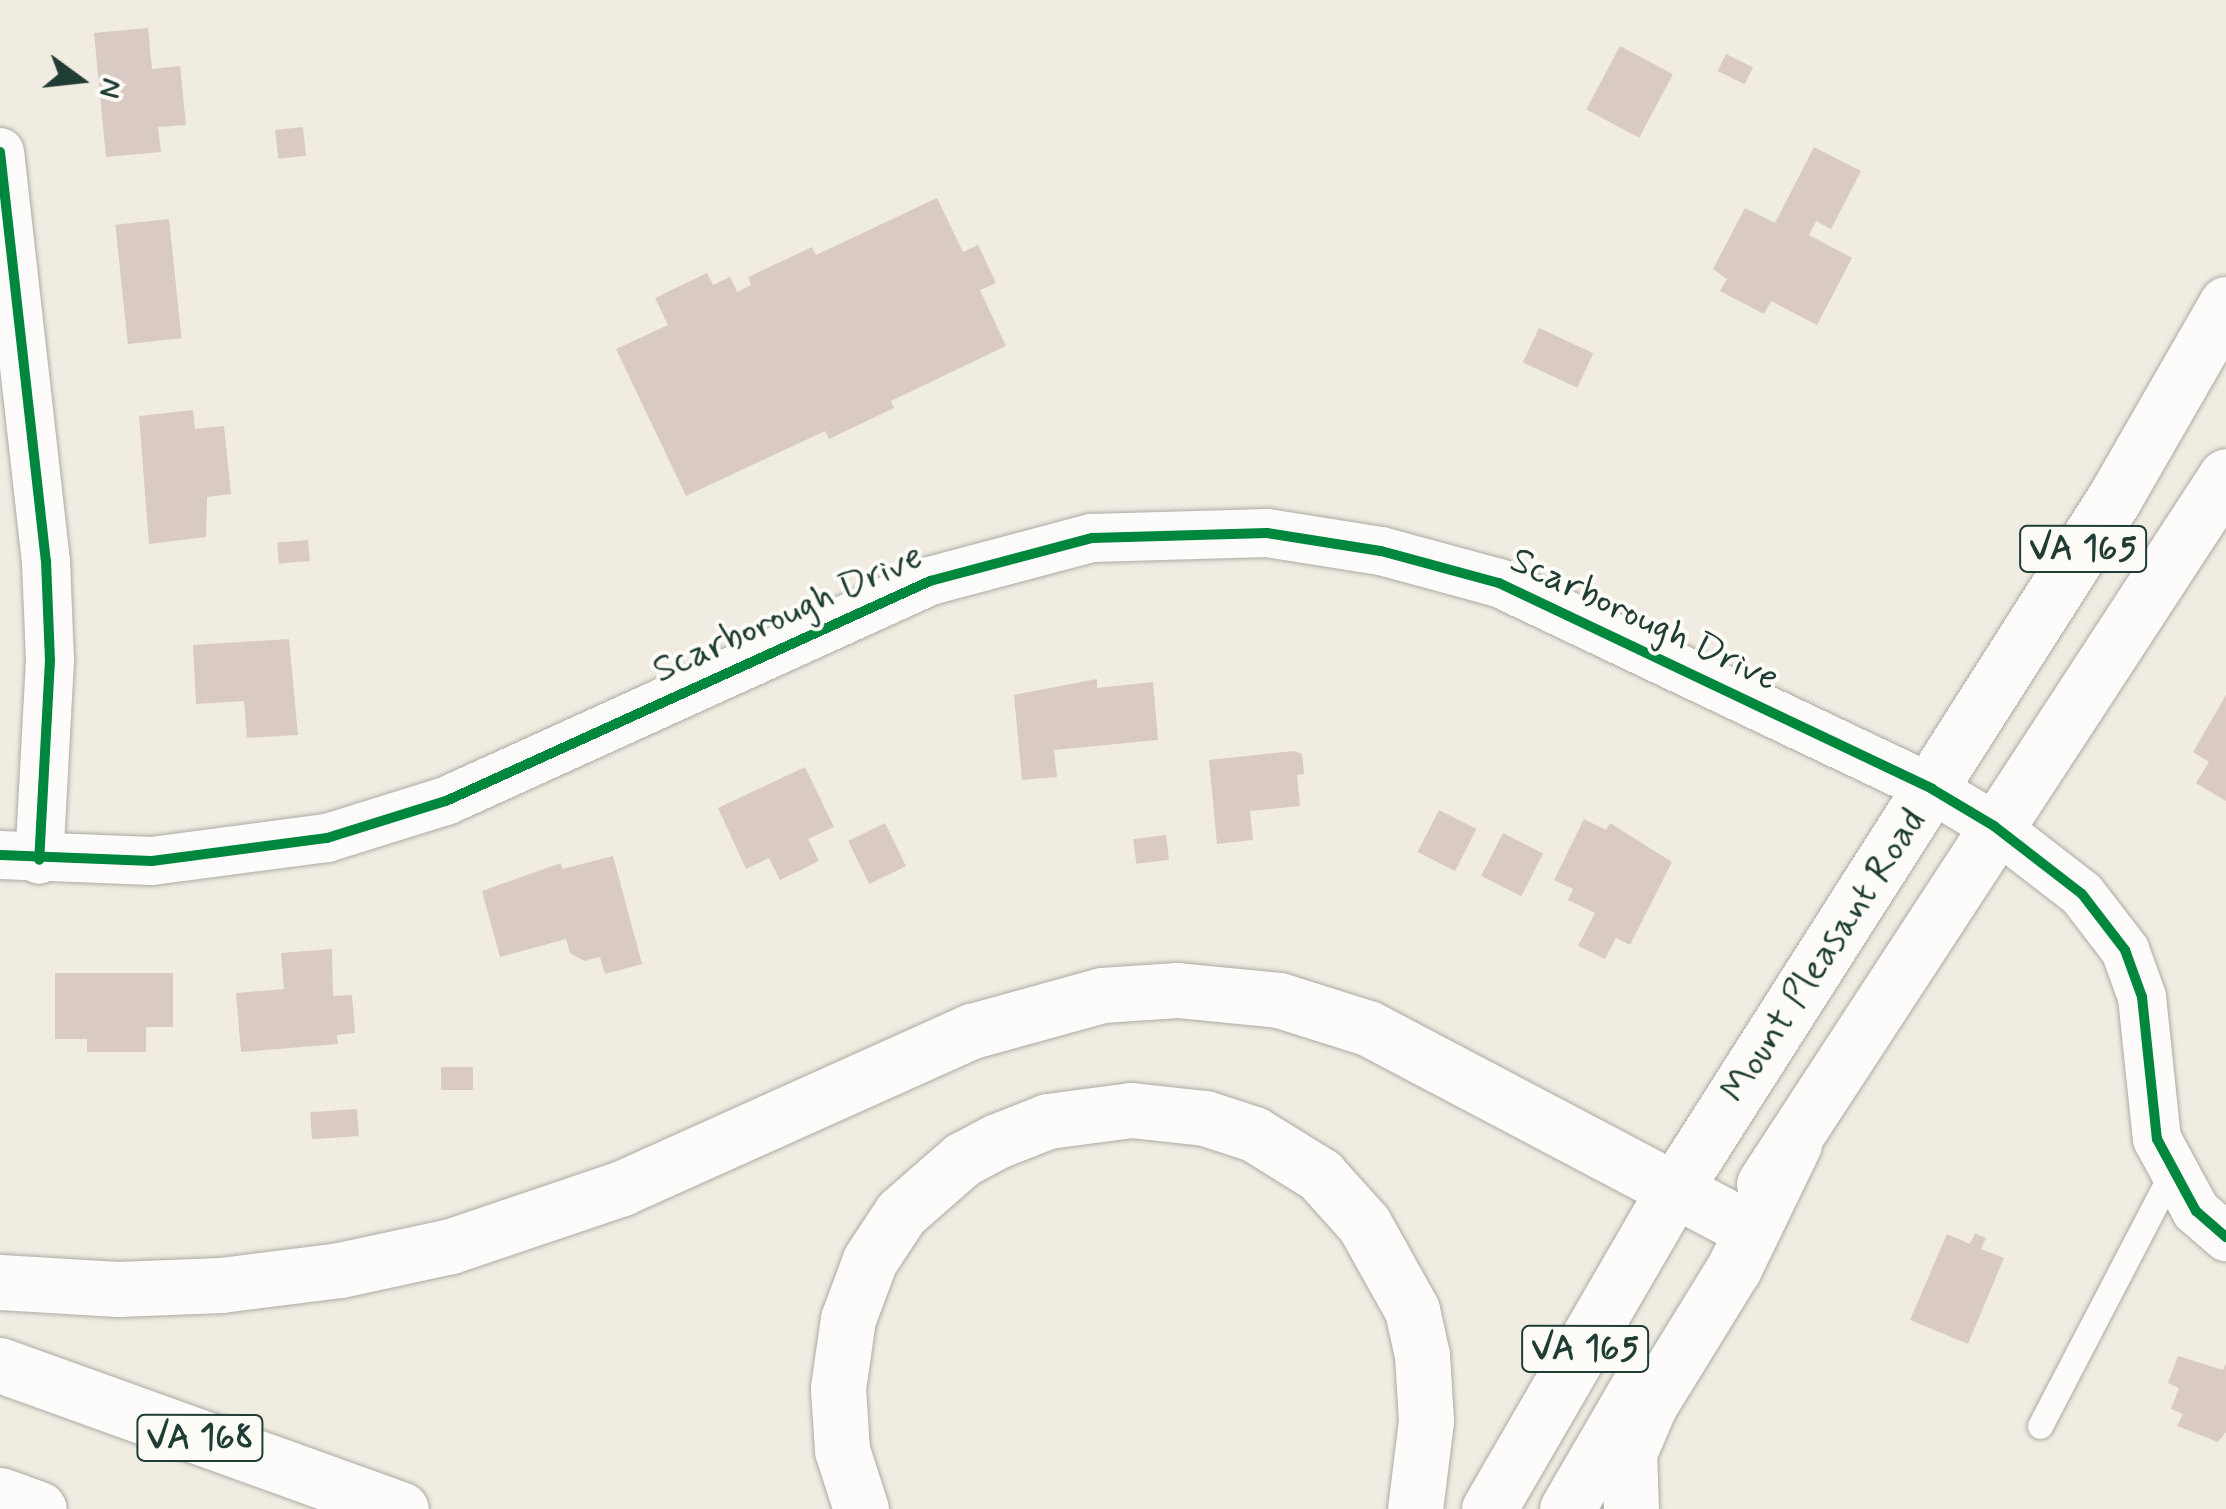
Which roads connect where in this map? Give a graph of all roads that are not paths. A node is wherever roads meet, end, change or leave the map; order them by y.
1 (0, 152) edge
2 (2226, 304) edge
3 (2226, 476) edge
4 (1932, 789) junction
5 (1994, 826) junction
6 (20, 857) edge
7 (1794, 1144) junction
8 (2172, 1172) junction
9 (1676, 1187) junction
10 (1736, 1222) junction
11 (2226, 1237) edge
12 (0, 1282) edge
13 (0, 1364) edge
14 (2040, 1426) dead end
15 (0, 1495) edge
16 (39, 1509) edge
17 (401, 1509) edge
18 (862, 1509) edge
19 (1415, 1509) edge
20 (1489, 1509) edge
21 (1567, 1509) edge
22 (1631, 1509) edge

1 - 6 street
2 - 4 main road, Mount Pleasant Road / VA 165
3 - 5 main road, Mount Pleasant Road / VA 165
4 - 5 street, Scarborough Drive
4 - 6 street, Scarborough Drive
4 - 9 main road, Mount Pleasant Road / VA 165
5 - 7 main road, Mount Pleasant Road / VA 165
5 - 8 street, Scarborough Drive
7 - 10 main road, Mount Pleasant Road / VA 165
7 - 22 main road
8 - 11 street, Scarborough Drive
8 - 14 lane
9 - 10 main road
9 - 12 main road
9 - 20 main road, Mount Pleasant Road / VA 165
10 - 21 main road, Mount Pleasant Road / VA 165
13 - 17 main road, VA 168
15 - 16 main road
18 - 19 main road

